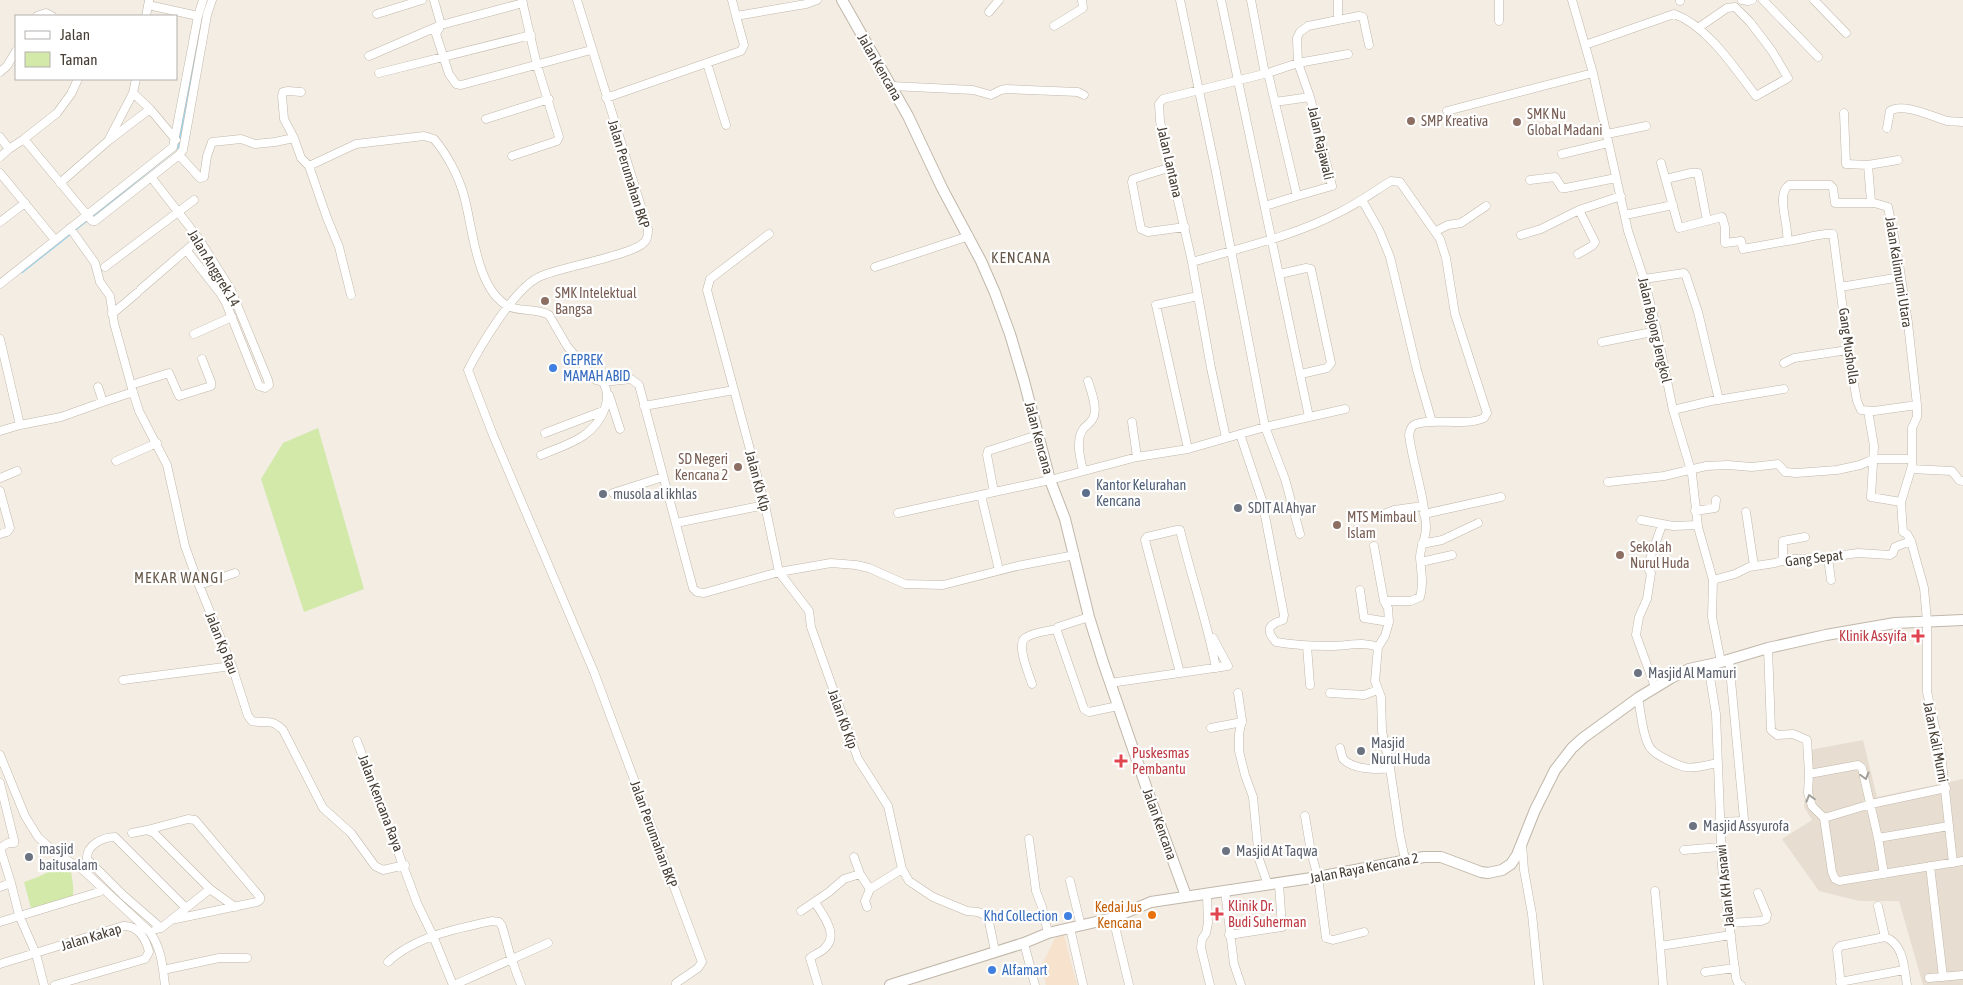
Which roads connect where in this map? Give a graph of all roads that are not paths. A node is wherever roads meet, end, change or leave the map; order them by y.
1 (203, 0) edge
2 (212, 0) edge
3 (422, 0) edge
4 (434, 0) edge
5 (577, 0) edge
6 (732, 0) edge
7 (770, 0) edge
8 (818, 0) edge
9 (842, 0) edge
10 (999, 0) edge
11 (1082, 0) edge
12 (1180, 0) edge
13 (1221, 0) edge
14 (1251, 0) edge
15 (1338, 0) edge
16 (1499, 0) edge
17 (1572, 0) edge
18 (1742, 0) edge
19 (1752, 0) edge
20 (1763, 0) edge
21 (1814, 0) edge
22 (148, 2) edge
23 (522, 2) edge
24 (806, 2) edge
25 (772, 9) junction
26 (989, 12) dead end
27 (377, 14) dead end
28 (146, 15) edge
29 (198, 16) junction
30 (736, 16) junction
31 (1338, 20) junction
32 (1499, 21) dead end
33 (441, 25) junction
34 (1054, 26) dead end
35 (1698, 28) junction
36 (1846, 33) dead end
37 (531, 35) junction
38 (1369, 45) dead end
39 (1585, 45) junction
40 (591, 50) junction
41 (15, 53) edge
42 (1348, 54) dead end
43 (369, 56) dead end
44 (1818, 56) dead end
45 (444, 57) junction
46 (707, 62) junction
47 (1298, 63) junction
48 (537, 65) junction
49 (0, 72) edge
50 (379, 73) dead end
51 (1593, 73) junction
52 (1267, 74) junction
53 (77, 80) edge
54 (136, 80) edge
55 (1239, 80) junction
56 (892, 86) junction
57 (1198, 91) junction
58 (301, 92) dead end
59 (133, 93) junction
60 (1084, 95) dead end
61 (1310, 97) junction
62 (606, 98) junction
63 (549, 99) junction
64 (1275, 102) junction
65 (150, 109) junction
66 (1447, 111) dead end
67 (1844, 113) dead end
68 (486, 119) dead end
69 (1963, 122) edge
70 (726, 124) dead end
71 (1646, 126) dead end
72 (1887, 128) dead end
73 (0, 137) edge
74 (294, 138) junction
75 (24, 139) junction
76 (1608, 139) junction
77 (176, 140) junction
78 (108, 141) junction
79 (9, 149) junction
80 (1562, 154) dead end
81 (179, 155) junction
82 (512, 156) dead end
83 (0, 157) edge
84 (1898, 160) dead end
85 (1661, 163) dead end
86 (1868, 165) junction
87 (309, 166) junction
88 (1171, 167) junction
89 (0, 173) edge
90 (151, 177) junction
91 (1616, 178) junction
92 (1530, 180) dead end
93 (1666, 180) junction
94 (60, 183) junction
95 (1298, 196) junction
96 (1621, 196) junction
97 (194, 200) dead end
98 (1362, 200) junction
99 (1872, 203) junction
100 (25, 204) junction
101 (1673, 205) junction
102 (1265, 206) junction
103 (1486, 206) dead end
104 (1579, 210) junction
105 (178, 212) junction
106 (86, 215) junction
107 (1625, 215) junction
108 (1707, 221) junction
109 (0, 222) edge
110 (1185, 227) junction
111 (70, 228) junction
112 (1436, 232) junction
113 (769, 234) dead end
114 (1521, 235) dead end
115 (969, 236) junction
116 (1272, 238) junction
117 (199, 239) junction
118 (55, 240) junction
119 (1787, 241) junction
120 (186, 251) junction
121 (1230, 251) junction
122 (1578, 254) dead end
123 (1192, 262) junction
124 (875, 267) dead end
125 (105, 268) dead end
126 (1280, 274) junction
127 (1901, 277) junction
128 (1644, 279) junction
129 (0, 284) edge
130 (1840, 287) junction
131 (351, 294) dead end
132 (1198, 296) junction
133 (509, 306) junction
134 (112, 314) junction
135 (232, 317) junction
136 (1657, 331) junction
137 (194, 334) dead end
138 (0, 339) edge
139 (1602, 342) dead end
140 (1848, 350) junction
141 (202, 359) dead end
142 (1784, 363) dead end
143 (1301, 374) junction
144 (1088, 381) dead end
145 (603, 382) junction
146 (98, 387) dead end
147 (132, 388) junction
148 (1784, 389) dead end
149 (734, 390) junction
150 (608, 392) junction
151 (1719, 400) junction
152 (103, 402) junction
153 (1917, 405) junction
154 (644, 406) junction
155 (1345, 408) dead end
156 (1673, 410) junction
157 (604, 411) junction
158 (1868, 411) junction
159 (1309, 417) junction
160 (1132, 422) dead end
161 (1432, 422) junction
162 (20, 425) junction
163 (1265, 427) junction
164 (620, 429) dead end
165 (0, 431) edge
166 (545, 433) dead end
167 (1240, 434) junction
168 (1038, 435) junction
169 (1226, 438) junction
170 (157, 442) junction
171 (1188, 448) junction
172 (541, 455) dead end
173 (1137, 457) junction
174 (1874, 459) junction
175 (1912, 459) junction
176 (116, 461) dead end
177 (1911, 469) junction
178 (1083, 470) junction
179 (1692, 470) junction
180 (17, 471) dead end
181 (663, 477) junction
182 (0, 478) edge
183 (1050, 480) junction
184 (1963, 481) edge
185 (1608, 482) dead end
186 (0, 491) edge
187 (994, 492) junction
188 (613, 493) dead end
189 (981, 495) junction
190 (1501, 497) dead end
191 (1716, 500) dead end
192 (1901, 502) junction
193 (765, 505) junction
194 (1424, 510) junction
195 (1696, 511) junction
196 (1746, 512) dead end
197 (898, 513) dead end
198 (1376, 517) dead end
199 (1641, 520) dead end
200 (676, 523) junction
201 (1478, 523) dead end
202 (1662, 524) junction
203 (1698, 524) junction
204 (0, 534) edge
205 (1300, 534) dead end
206 (1805, 537) dead end
207 (1911, 541) junction
208 (1422, 544) junction
209 (1374, 546) dead end
210 (1075, 555) junction
211 (1452, 555) dead end
212 (1828, 558) junction
213 (1783, 561) junction
214 (1421, 562) junction
215 (1754, 566) junction
216 (999, 570) junction
217 (779, 572) junction
218 (235, 573) dead end
219 (1713, 580) junction
220 (1831, 580) dead end
221 (198, 585) junction
222 (1360, 590) dead end
223 (1384, 601) junction
224 (1089, 617) junction
225 (1963, 620) edge
226 (1927, 621) junction
227 (1389, 622) junction
228 (1057, 629) junction
229 (1209, 631) junction
230 (1307, 646) junction
231 (1378, 647) junction
232 (1768, 648) junction
233 (1725, 660) junction
234 (1708, 665) junction
235 (232, 666) junction
236 (1216, 668) junction
237 (1180, 672) junction
238 (124, 680) dead end
239 (1110, 683) junction
240 (1032, 684) dead end
241 (1310, 685) dead end
242 (1655, 688) junction
243 (1378, 690) junction
244 (1238, 693) dead end
245 (1330, 693) dead end
246 (1638, 698) junction
247 (1118, 706) junction
248 (1242, 722) junction
249 (1212, 728) dead end
250 (358, 741) dead end
251 (1340, 748) dead end
252 (0, 755) edge
253 (1718, 763) junction
254 (1390, 768) junction
255 (1809, 774) junction
256 (0, 783) edge
257 (1946, 788) junction
258 (1871, 804) junction
259 (1305, 816) dead end
260 (1824, 818) junction
261 (1719, 822) junction
262 (1949, 826) junction
263 (146, 830) junction
264 (132, 833) dead end
265 (1878, 838) junction
266 (1029, 839) dead end
267 (1522, 842) junction
268 (1720, 847) junction
269 (0, 848) edge
270 (1684, 850) dead end
271 (854, 857) dead end
272 (1405, 859) junction
273 (1963, 861) edge
274 (1953, 863) junction
275 (405, 865) junction
276 (1930, 866) junction
277 (1963, 866) edge
278 (902, 869) junction
279 (860, 874) junction
280 (1884, 874) junction
281 (1318, 877) junction
282 (1070, 881) dead end
283 (11, 883) junction
284 (1273, 884) junction
285 (0, 887) edge
286 (210, 889) junction
287 (870, 889) junction
288 (1655, 890) dead end
289 (1225, 891) junction
290 (99, 892) dead end
291 (1758, 893) dead end
292 (1207, 895) junction
293 (1186, 896) junction
294 (815, 902) junction
295 (1878, 906) dead end
296 (236, 907) junction
297 (867, 907) dead end
298 (186, 908) junction
299 (801, 911) dead end
300 (19, 915) junction
301 (1113, 918) junction
302 (171, 920) junction
303 (0, 922) edge
304 (1729, 923) junction
305 (1081, 926) junction
306 (161, 928) junction
307 (1070, 928) junction
308 (150, 932) junction
309 (1364, 932) dead end
310 (1048, 933) junction
311 (1230, 935) junction
312 (1731, 935) junction
313 (434, 936) junction
314 (1885, 937) junction
315 (548, 943) dead end
316 (1024, 943) junction
317 (1660, 946) junction
318 (995, 951) junction
319 (36, 954) junction
320 (247, 958) dead end
321 (511, 958) junction
322 (388, 962) dead end
323 (0, 964) edge
324 (1735, 968) junction
325 (163, 970) junction
326 (1904, 970) junction
327 (1706, 972) dead end
328 (1963, 975) edge
329 (1943, 977) junction
330 (1929, 978) dead end
331 (907, 982) edge
332 (1841, 983) edge
333 (44, 985) edge
334 (55, 985) edge
335 (165, 985) edge
336 (453, 985) edge
337 (521, 985) edge
338 (676, 985) edge
339 (818, 985) edge
340 (890, 985) edge
341 (1035, 985) edge
342 (1083, 985) edge
343 (1129, 985) edge
344 (1210, 985) edge
345 (1241, 985) edge
346 (1539, 985) edge
347 (1662, 985) edge
348 (1740, 985) edge
349 (1907, 985) edge

1 - 29 street
2 - 81 street
3 - 27 street
4 - 33 street
5 - 40 street, Jalan Perumahan BKP
6 - 30 street
7 - 25 street
8 - 24 street
9 - 56 street, Jalan Kencana
10 - 26 street
11 - 34 street
12 - 57 street
13 - 55 street
14 - 52 street
15 - 31 street
16 - 32 street
17 - 39 street, Jalan Bojong Jengkol
18 - 19 street
20 - 44 street
21 - 36 street
22 - 28 street
22 - 29 street
23 - 33 street
23 - 37 street
24 - 25 street
25 - 30 street
29 - 77 street
30 - 46 street
31 - 38 street
31 - 47 street, Jalan Rajawali
33 - 43 street
33 - 45 street
35 - 35 street
35 - 39 street
37 - 45 street
37 - 48 street
39 - 51 street, Jalan Bojong Jengkol
40 - 48 street
40 - 62 street, Jalan Perumahan BKP
41 - 49 street
42 - 47 street, Jalan Lantana
45 - 48 street
45 - 50 street
46 - 62 street
46 - 70 street
47 - 52 street, Jalan Lantana
47 - 61 street, Jalan Rajawali
48 - 63 street
51 - 66 street
51 - 76 street, Jalan Bojong Jengkol
52 - 55 street, Jalan Lantana
52 - 64 street
53 - 75 street
54 - 59 street
55 - 57 street, Jalan Lantana
55 - 102 street
56 - 60 street
56 - 115 street, Jalan Kencana
57 - 88 street, Jalan Lantana
57 - 121 street
58 - 74 street
59 - 65 street
59 - 78 street
61 - 64 street
61 - 95 street, Jalan Rajawali
62 - 133 street, Jalan Perumahan BKP
63 - 68 street
63 - 82 street
64 - 95 street
65 - 77 street
65 - 78 street
67 - 86 street
69 - 72 street
71 - 76 street
73 - 79 street
74 - 81 street
74 - 87 street
75 - 79 street
75 - 94 street
76 - 80 street
76 - 91 street, Jalan Bojong Jengkol
77 - 106 street
78 - 94 street
79 - 83 street
81 - 90 street
84 - 86 street
85 - 93 street
86 - 99 street, Jalan Kalimurni Utara
87 - 131 street
87 - 133 street
88 - 110 street, Jalan Lantana
88 - 110 street
89 - 100 street
90 - 105 street, Jalan Anggrek 14
90 - 106 street
91 - 92 street
91 - 96 street, Jalan Bojong Jengkol
93 - 101 street
93 - 108 street
94 - 106 street
95 - 102 street
96 - 104 street
96 - 107 street, Jalan Bojong Jengkol
97 - 105 street
98 - 112 street
98 - 116 street
98 - 161 street
99 - 119 street
99 - 127 street, Jalan Kalimurni Utara
100 - 109 street
100 - 118 street
101 - 107 street
101 - 108 street
102 - 116 street
103 - 112 street
104 - 114 street
104 - 122 street
105 - 117 street, Jalan Anggrek 14
105 - 125 street
106 - 111 street
107 - 128 street, Jalan Bojong Jengkol
108 - 119 street
110 - 123 street, Jalan Lantana
111 - 118 street
111 - 134 street, Jalan Kp Rau
112 - 161 street
113 - 149 street, Jalan Kb Klp
115 - 124 street
115 - 168 street, Jalan Kencana
116 - 121 street
116 - 126 street
117 - 120 street
117 - 135 street, Jalan Anggrek 14
118 - 129 street
119 - 130 street, Gang Musholla
120 - 134 street
120 - 135 street
121 - 123 street
121 - 163 street
123 - 132 street, Jalan Lantana
126 - 143 street
126 - 143 street
127 - 130 street
127 - 153 street, Jalan Kalimurni Utara
128 - 136 street, Jalan Bojong Jengkol
128 - 151 street
130 - 140 street, Gang Musholla
132 - 169 street, Jalan Lantana
132 - 171 street
133 - 145 street
133 - 338 street, Jalan Perumahan BKP
134 - 147 street, Jalan Kp Rau
135 - 137 street
136 - 139 street
136 - 156 street, Jalan Bojong Jengkol
138 - 162 street
140 - 142 street
140 - 158 street, Gang Musholla
141 - 147 street
143 - 159 street
144 - 178 street
145 - 150 street
145 - 154 street
146 - 152 street
147 - 152 street
147 - 170 street, Jalan Kp Rau
148 - 151 street
149 - 154 street
149 - 193 street, Jalan Kb Klp
150 - 157 street
150 - 164 street
151 - 156 street
152 - 162 street
153 - 158 street
153 - 175 street
154 - 181 street
155 - 159 street
156 - 179 street, Jalan Bojong Jengkol
157 - 166 street
157 - 172 street
158 - 174 street
159 - 163 street
160 - 173 street
161 - 194 street
162 - 165 street
163 - 167 street
163 - 205 street
167 - 169 street
167 - 230 street
168 - 183 street, Jalan Kencana
168 - 187 street
169 - 171 street
170 - 176 street
170 - 221 street, Jalan Kp Rau
171 - 173 street
173 - 178 street
174 - 175 street
174 - 179 street
174 - 192 street
175 - 177 street
177 - 184 street
177 - 192 street
178 - 183 street
179 - 185 street
179 - 195 street, Jalan Bojong Jengkol
180 - 182 street
181 - 188 street
181 - 200 street
183 - 187 street
183 - 210 street, Jalan Kencana
186 - 204 street
187 - 189 street
189 - 197 street
189 - 216 street
190 - 194 street
191 - 195 street
192 - 207 street
193 - 200 street
193 - 217 street, Jalan Kb Klp
194 - 198 street
194 - 208 street
195 - 203 street, Jalan Bojong Jengkol
196 - 215 street
199 - 202 street
200 - 217 street
201 - 208 street
202 - 203 street
202 - 242 street
203 - 219 street, Jalan Bojong Jengkol
206 - 213 street
207 - 212 street, Gang Sepat
207 - 226 street
208 - 214 street
209 - 223 street
210 - 216 street
210 - 224 street, Jalan Kencana
211 - 214 street
212 - 213 street, Gang Sepat
212 - 220 street
213 - 215 street, Gang Sepat
214 - 223 street
215 - 219 street, Gang Sepat
216 - 217 street
217 - 278 street, Jalan Kb Kip
218 - 221 street
219 - 233 street, Jalan Bojong Jengkol
221 - 235 street, Jalan Kp Rau
222 - 227 street
223 - 227 street
224 - 228 street
224 - 239 street, Jalan Kencana
225 - 226 street, Jalan Raya Kencana 2
226 - 232 street, Jalan Raya Kencana 2
226 - 257 street, Jalan Kali Murni
227 - 231 street
228 - 240 street
228 - 247 street
229 - 236 street
229 - 236 street
229 - 237 street
230 - 231 street
230 - 241 street
231 - 243 street
232 - 233 street, Jalan Raya Kencana 2
232 - 255 street
233 - 234 street, Jalan Raya Kencana 2
233 - 261 street, Jalan Bojong Jengkol
234 - 242 street, Jalan Raya Kencana 2
234 - 253 street, Jalan KH Asnawi
235 - 238 street
235 - 275 street, Jalan Kp Rau
236 - 237 street
237 - 239 street
239 - 247 street, Jalan Kencana
242 - 246 street, Jalan Raya Kencana 2
243 - 245 street
243 - 254 street
244 - 248 street
246 - 253 street
246 - 267 street, Jalan Raya Kencana 2
247 - 293 street, Jalan Kencana
248 - 249 street
248 - 284 street
250 - 275 street, Jalan Kencana Raya
251 - 254 street
252 - 308 street
253 - 261 street, Jalan KH Asnawi
254 - 272 street
255 -> 258 street
260 -> 255 street
256 - 269 street
257 - 258 street
257 - 262 street, Jalan Kali Murni
258 - 260 street
258 - 265 street
259 - 281 street
260 - 280 street
261 - 268 street, Jalan KH Asnawi
262 - 265 street
262 - 274 street, Jalan Kali Murni
263 - 264 street
263 - 286 street
263 - 296 street
265 - 280 street
266 - 310 street
267 - 272 street, Jalan Raya Kencana 2
267 - 346 street
268 - 270 street
268 - 304 street, Jalan KH Asnawi
269 - 283 street
271 - 279 street
272 - 281 street, Jalan Raya Kencana 2
273 - 274 street
273 - 277 street
274 - 276 street
275 - 313 street
276 - 280 street
276 - 329 street
278 - 287 street
278 - 318 street
279 - 287 street
279 - 294 street
281 - 284 street, Jalan Raya Kencana 2
281 - 309 street
282 - 305 street
283 - 285 street
283 - 300 street
284 - 289 street, Jalan Raya Kencana 2
284 - 311 street
286 - 296 street
286 - 298 street
287 - 297 street
288 - 317 street
289 - 292 street, Jalan Raya Kencana 2
289 - 311 street
290 - 300 street
291 - 304 street
292 - 293 street, Jalan Raya Kencana 2
292 - 344 street
293 - 301 street, Jalan Raya Kencana 2
294 - 299 street
294 - 339 street
295 - 314 street
296 - 302 street
298 - 302 street
298 - 306 street
300 - 303 street
300 - 319 street
301 - 305 street, Jalan Raya Kencana 2
301 - 343 street
302 - 306 street
304 - 312 street, Jalan KH Asnawi
305 - 307 street, Jalan Raya Kencana 2
306 - 308 street
307 - 310 street, Jalan Raya Kencana 2
307 - 342 street
308 - 325 street
310 - 316 street, Jalan Raya Kencana 2
311 - 345 street
312 - 317 street
312 - 324 street, Jalan KH Asnawi
313 - 321 street
313 - 322 street
313 - 336 street
314 - 326 street
314 - 332 street
315 - 321 street
316 - 318 street, Jalan Raya Kencana 2
316 - 341 street
317 - 347 street
318 - 331 street, Jalan Raya Kencana 2
319 - 323 street, Jalan Kakap
319 - 333 street
319 - 334 street, Jalan Kakap
320 - 325 street
321 - 336 street
321 - 337 street
324 - 327 street
324 - 348 street, Jalan KH Asnawi
325 - 335 street
326 - 332 street
326 - 349 street
328 - 329 street
329 - 330 street
331 - 340 street, Jalan Raya Kencana 2

